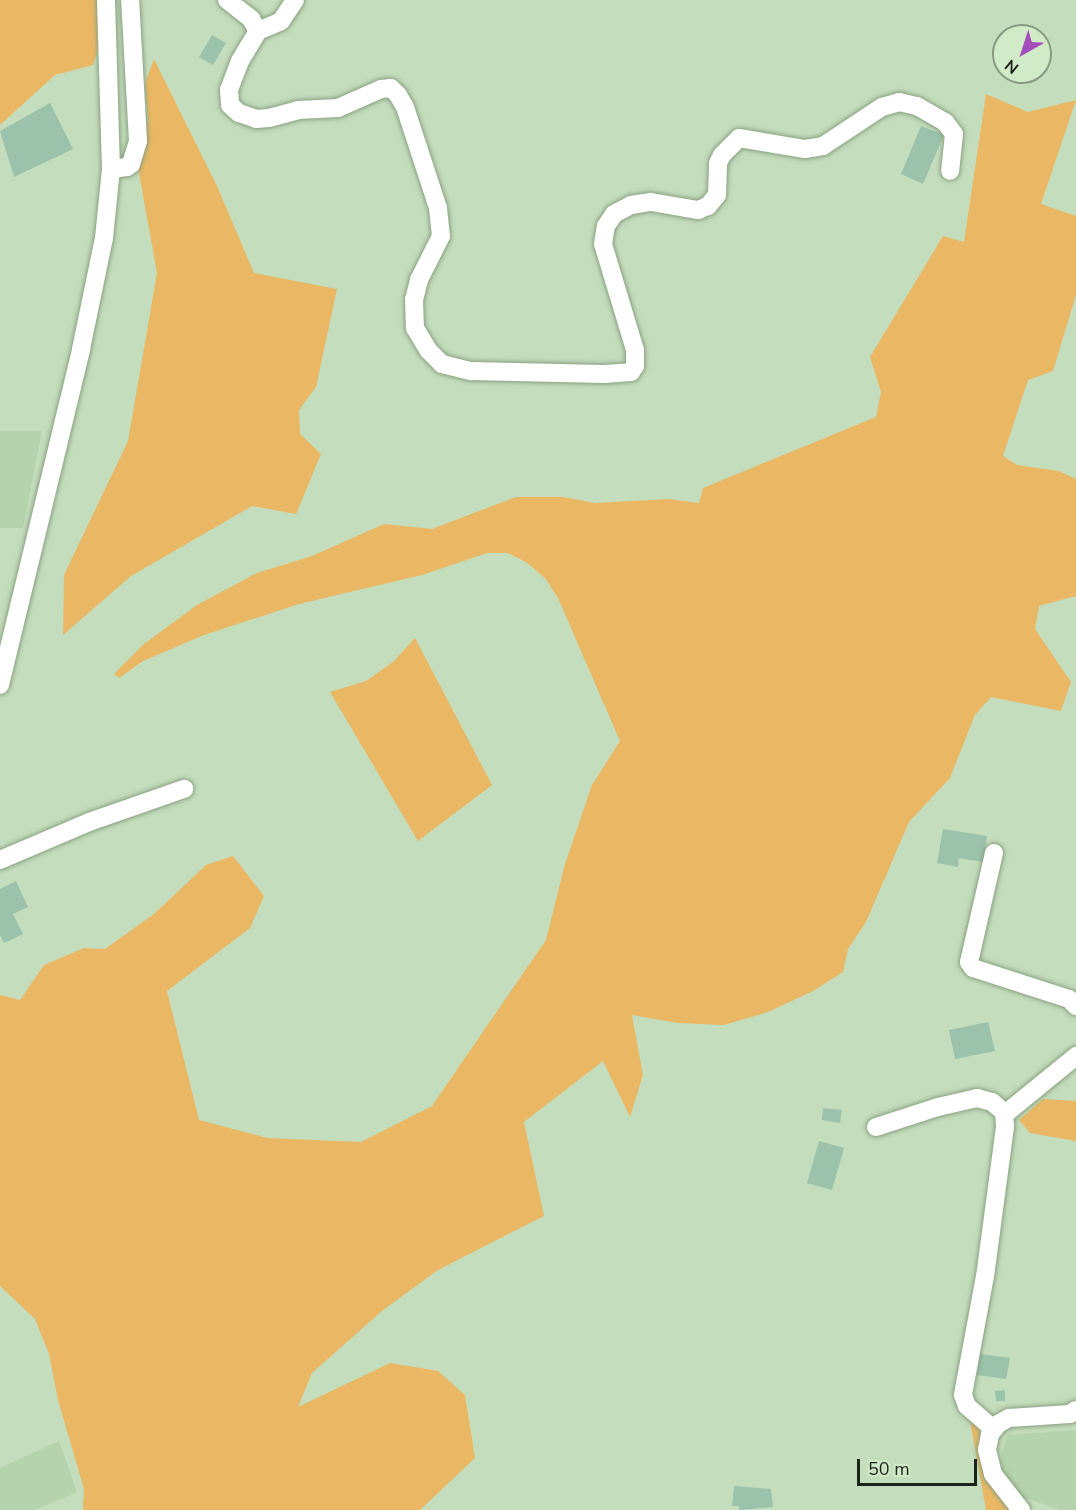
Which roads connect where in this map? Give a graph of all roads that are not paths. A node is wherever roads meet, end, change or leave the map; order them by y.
1 (106, 0) edge
2 (130, 0) edge
3 (227, 0) edge
4 (295, 0) edge
5 (258, 31) junction
6 (111, 168) junction
7 (950, 171) dead end
8 (0, 685) edge
9 (184, 789) dead end
10 (994, 853) dead end
11 (0, 860) edge
12 (1076, 1006) edge
13 (1075, 1053) edge
14 (1005, 1114) junction
15 (876, 1127) dead end
16 (1076, 1410) edge
17 (993, 1429) junction
18 (1021, 1510) edge

1 - 6 street
2 - 6 street
3 - 5 street
4 - 5 street
5 - 7 street
6 - 8 street
9 - 11 street
10 - 12 street
13 - 14 street
14 - 15 street
14 - 17 street
16 - 17 street
17 - 18 street

